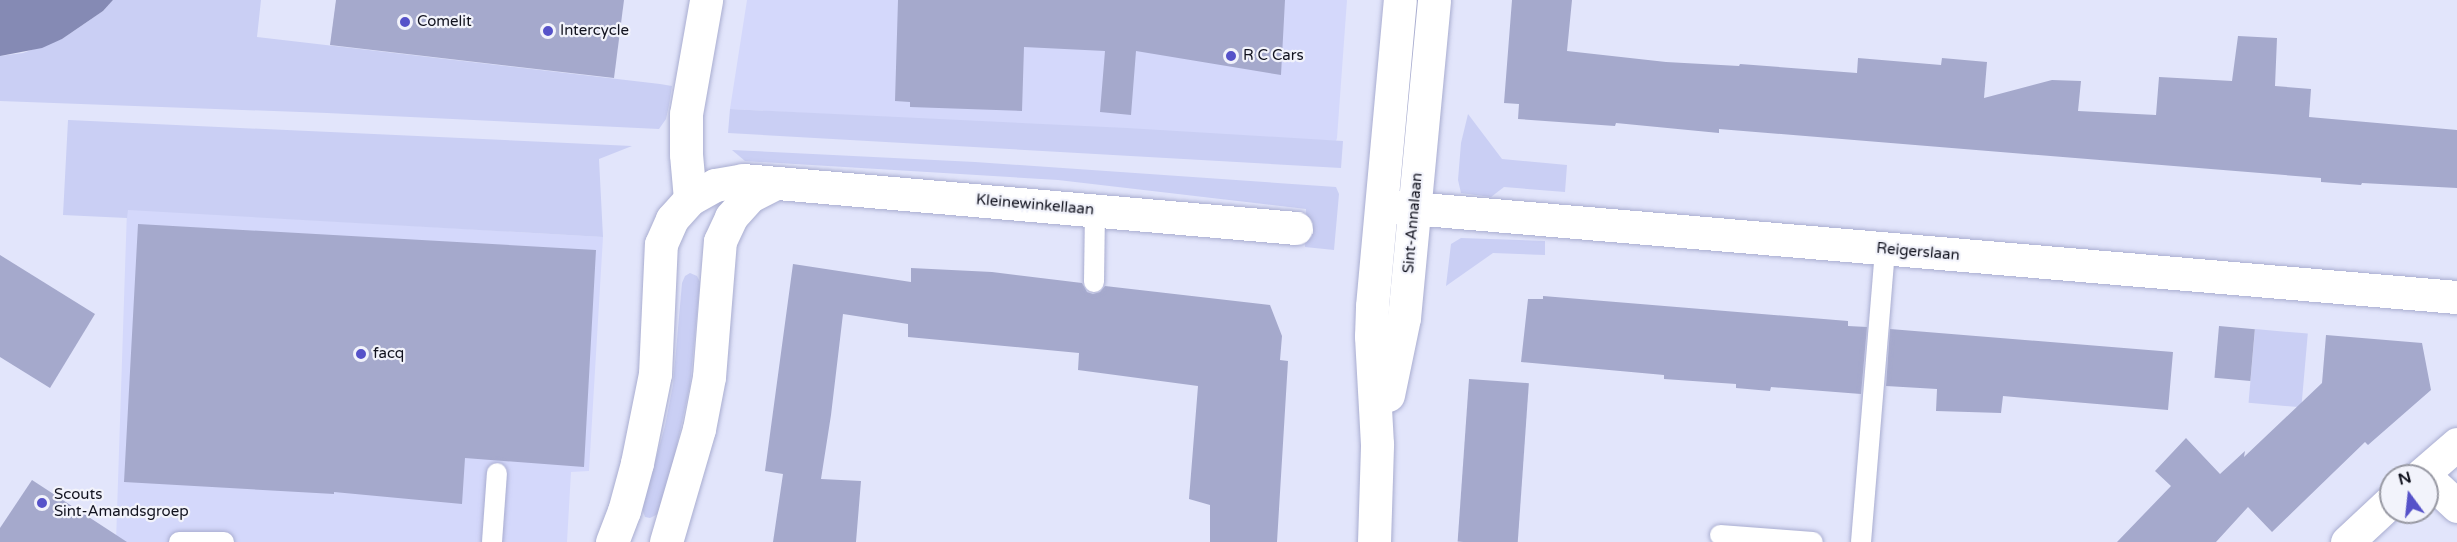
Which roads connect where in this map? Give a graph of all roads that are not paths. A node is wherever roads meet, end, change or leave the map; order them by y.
1 (706, 0) edge
2 (1400, 0) edge
3 (1434, 0) edge
4 (775, 183) junction
5 (690, 199) junction
6 (1380, 206) junction
7 (1414, 208) junction
8 (1095, 210) junction
9 (1296, 228) dead end
10 (1885, 249) junction
11 (1094, 282) dead end
12 (2457, 297) edge
13 (1377, 444) junction
14 (2457, 444) edge
15 (2436, 464) edge
16 (497, 473) dead end
17 (2439, 490) edge
18 (2457, 506) edge
19 (2379, 512) edge
20 (1720, 535) dead end
21 (178, 542) edge
22 (224, 542) edge
23 (492, 542) edge
24 (612, 542) edge
25 (666, 542) edge
26 (1374, 542) edge
27 (1813, 542) edge
28 (1861, 542) edge
29 (2347, 542) edge

1 - 5 street
2 - 6 street, Sint-Annalaan
3 - 7 street, Sint-Annalaan
4 - 5 street, Kleinewinkellaan
4 - 8 street, Kleinewinkellaan
4 - 25 street
5 - 24 street, Kleinewinkellaan
6 - 7 street, Reigerslaan
6 - 13 street, Sint-Annalaan
7 - 10 street, Reigerslaan
7 - 13 street, Sint-Annalaan
8 - 9 street, Kleinewinkellaan
8 - 11 lane
10 - 12 street, Reigerslaan
10 - 28 lane
13 - 26 street, Sint-Annalaan
14 - 15 street
16 - 23 lane
17 - 18 street
19 - 29 street
20 - 27 lane
21 - 22 lane

